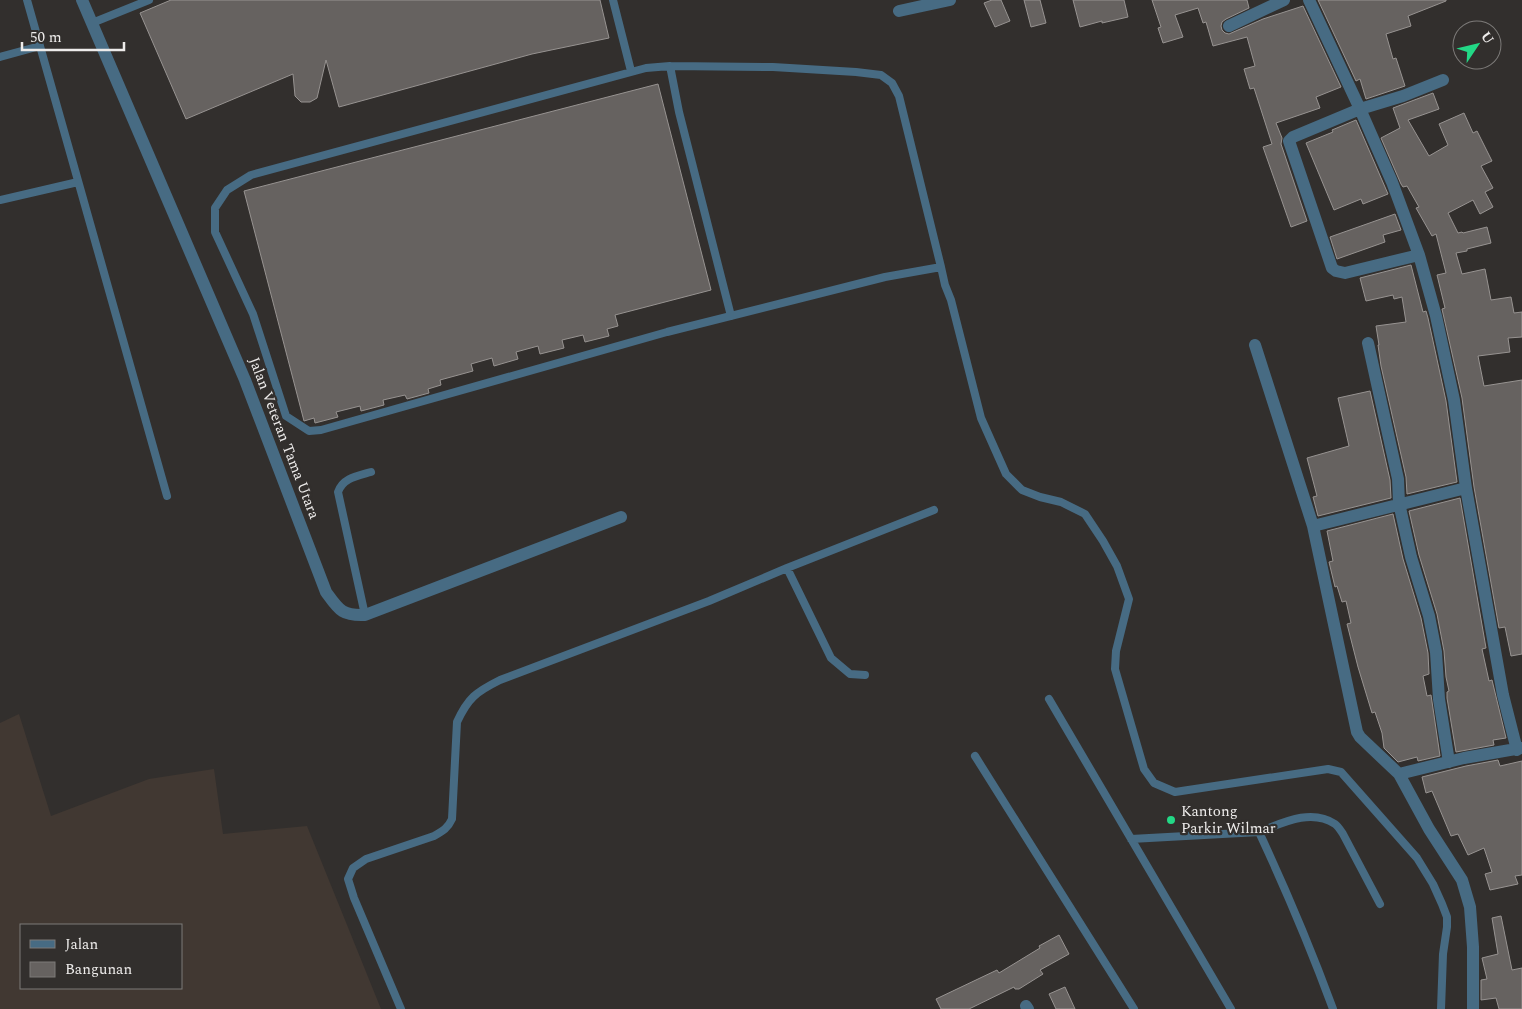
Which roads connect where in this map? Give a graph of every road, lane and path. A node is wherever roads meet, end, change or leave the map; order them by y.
1 (27, 0) edge
2 (82, 0) edge
3 (149, 0) edge
4 (613, 0) edge
5 (950, 0) edge
6 (1284, 0) edge
7 (1309, 0) edge
8 (899, 10) dead end
9 (92, 23) junction
10 (1229, 26) dead end
11 (40, 46) junction
12 (0, 57) edge
13 (670, 66) junction
14 (631, 72) junction
15 (1443, 80) dead end
16 (1360, 109) junction
17 (78, 182) junction
18 (0, 200) edge
19 (1419, 255) junction
20 (941, 267) junction
21 (731, 316) junction
22 (1368, 343) dead end
23 (1255, 345) dead end
24 (370, 472) dead end
25 (1466, 488) junction
26 (167, 496) dead end
27 (1399, 504) junction
28 (934, 510) dead end
29 (621, 517) dead end
30 (1313, 526) junction
31 (787, 568) junction
32 (365, 616) junction
33 (865, 675) dead end
34 (1049, 699) dead end
35 (1519, 749) edge
36 (975, 756) dead end
37 (1450, 762) junction
38 (1399, 774) junction
39 (1259, 832) junction
40 (1131, 839) junction
41 (1380, 904) dead end
42 (402, 1009) edge
43 (1134, 1009) edge
44 (1231, 1009) edge
45 (1333, 1009) edge
46 (1441, 1009) edge
47 (1473, 1009) edge

1 - 11 lane
2 - 9 street, Jalan Veteran Tama Utara
3 - 9 lane
4 - 14 lane
5 - 8 street
6 - 10 street
7 - 16 street
9 - 32 street, Jalan Veteran Tama Utara
11 - 12 lane
11 - 17 lane
13 - 14 lane
13 - 20 lane
13 - 21 lane
14 - 21 lane
15 - 16 street
16 - 19 street
16 - 19 street
17 - 18 lane
17 - 26 lane
19 - 25 street
20 - 21 lane
20 - 46 lane
22 - 27 street
23 - 30 street
24 - 32 lane
25 - 27 street
25 - 35 street
27 - 30 street
27 - 37 street
28 - 31 lane
29 - 32 street
30 - 38 street
31 - 33 lane
31 - 42 lane
34 - 40 lane
35 - 37 street
36 - 43 lane
37 - 38 street
38 - 47 street
39 - 40 lane
39 - 41 lane
39 - 45 lane
40 - 44 lane

